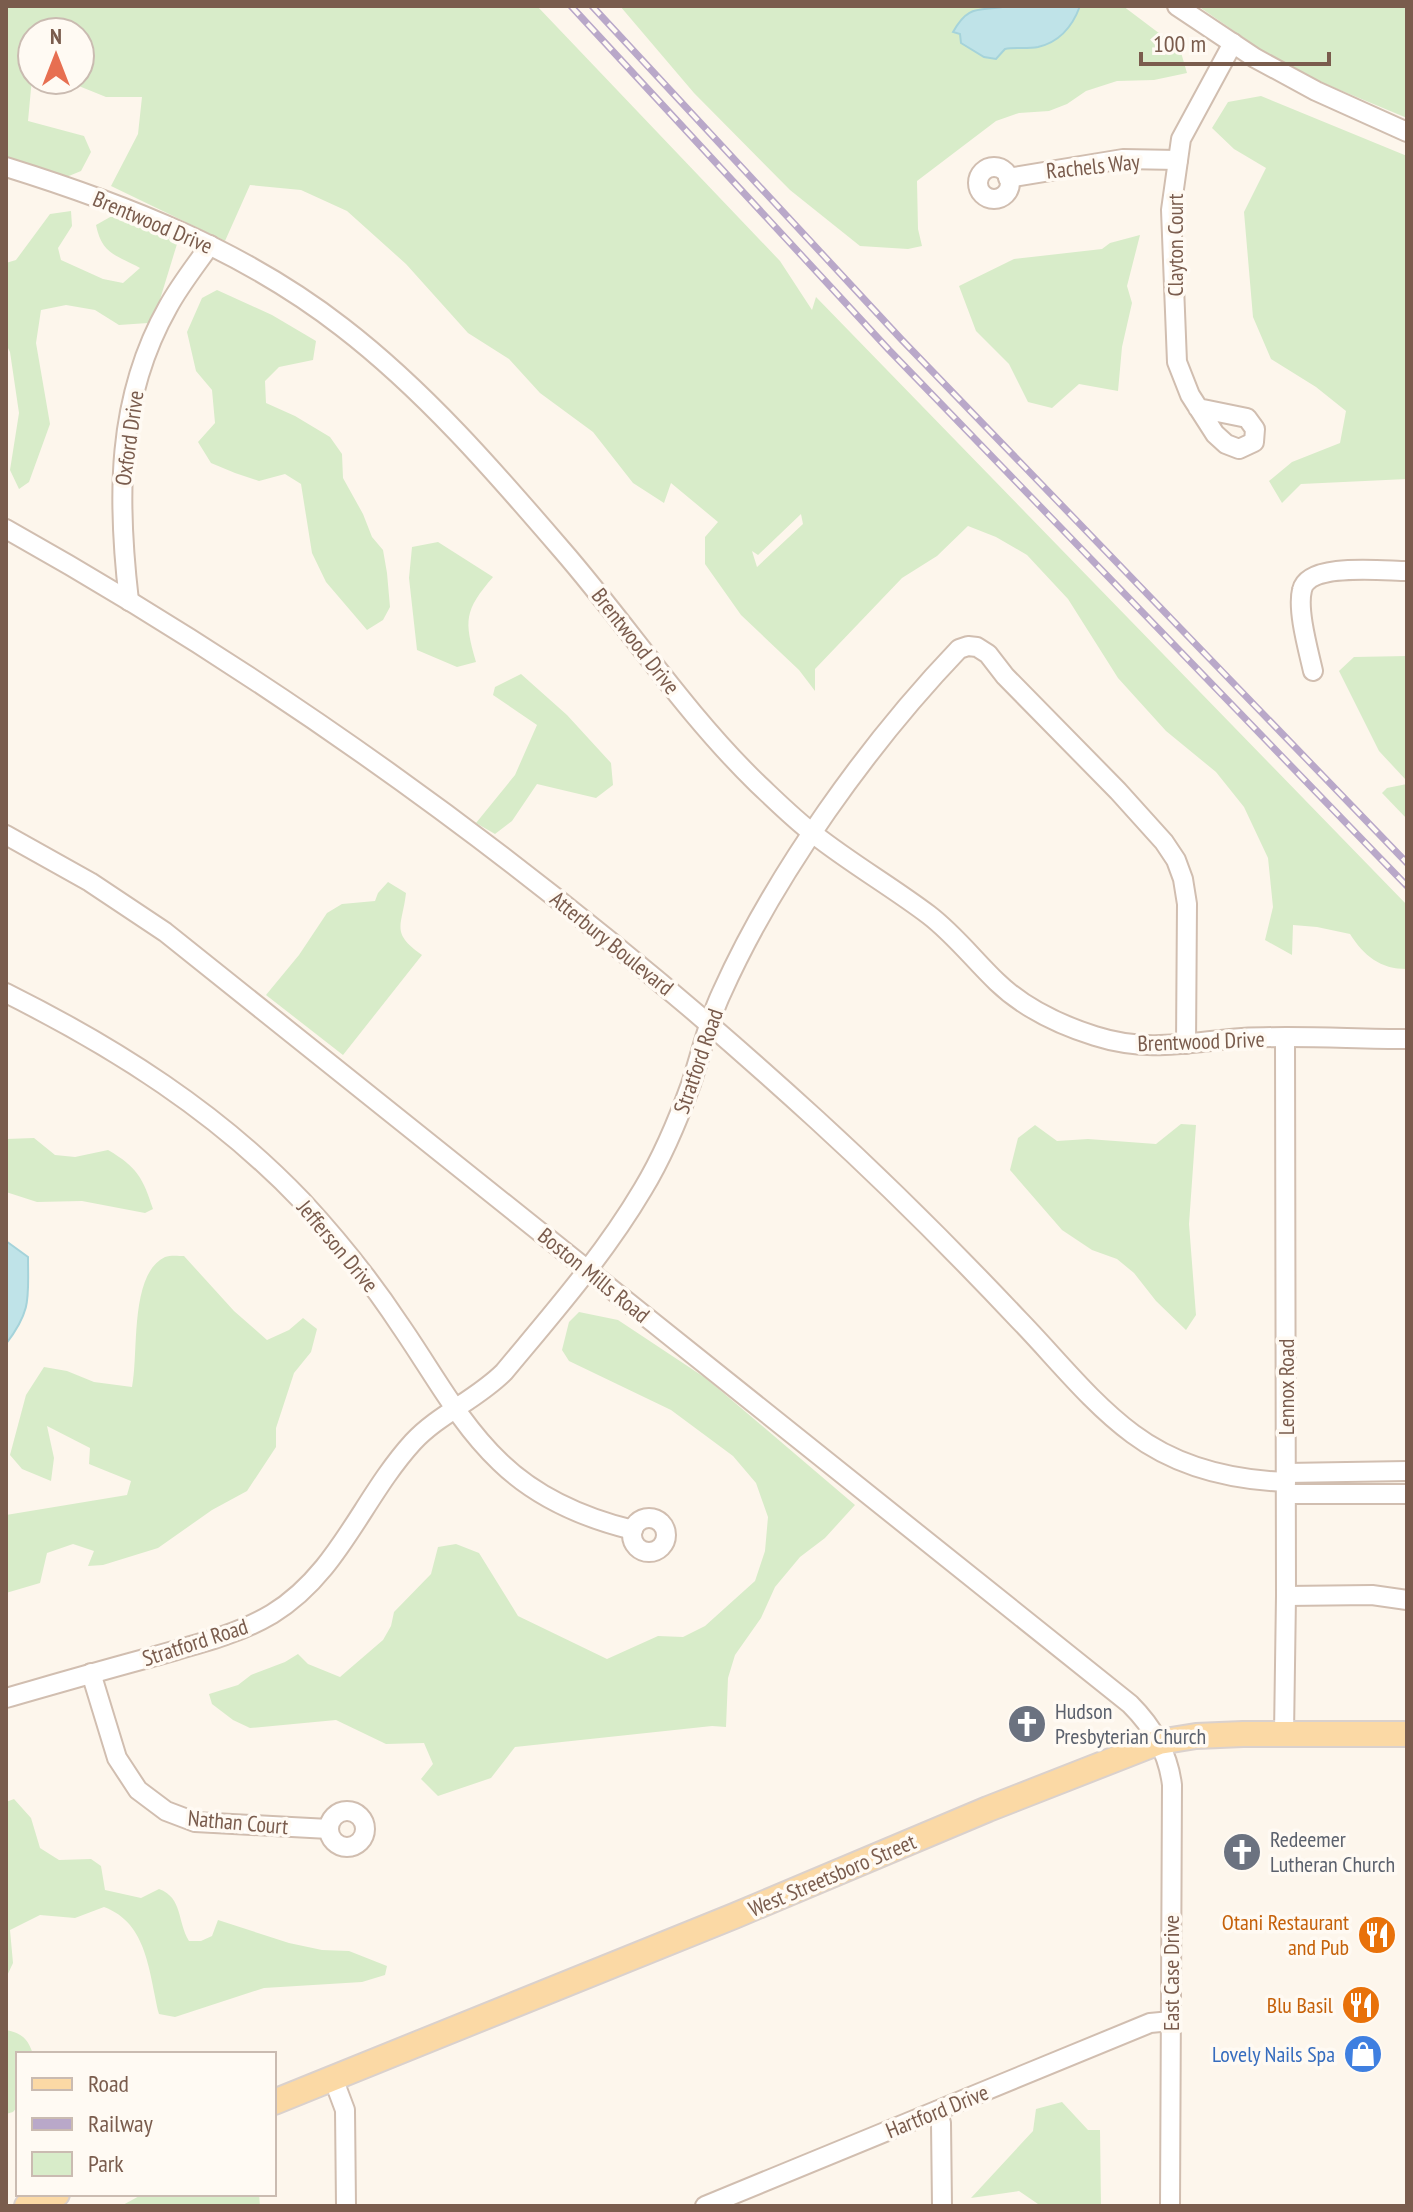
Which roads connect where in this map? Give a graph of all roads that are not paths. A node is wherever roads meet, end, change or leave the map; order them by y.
1 (1177, 6) edge
2 (1233, 43) junction
3 (1407, 132) edge
4 (1178, 160) junction
5 (6, 167) edge
6 (1008, 178) dead end
7 (210, 245) junction
8 (1198, 408) dead end
9 (6, 529) edge
10 (1407, 571) edge
11 (129, 601) junction
12 (1313, 671) dead end
13 (813, 834) junction
14 (6, 835) edge
15 (6, 993) edge
16 (710, 1025) junction
17 (1285, 1039) junction
18 (1407, 1039) edge
19 (1186, 1044) junction
20 (588, 1271) junction
21 (456, 1409) junction
22 (1407, 1471) edge
23 (1286, 1483) junction
24 (1407, 1494) edge
25 (633, 1530) dead end
26 (1286, 1596) junction
27 (1407, 1600) edge
28 (91, 1673) junction
29 (6, 1698) edge
30 (1284, 1734) junction
31 (1407, 1734) edge
32 (1159, 1742) junction
33 (329, 1829) dead end
34 (1171, 2021) junction
35 (333, 2078) junction
36 (276, 2101) edge
37 (937, 2111) junction
38 (52, 2196) edge
39 (27, 2206) edge
40 (346, 2206) edge
41 (705, 2206) edge
42 (942, 2206) edge
43 (1170, 2206) edge

1 - 2 street
2 - 3 street
2 - 4 street, Clayton Court
4 - 6 street, Rachels Way
4 - 8 street, Clayton Court
5 - 7 street, Brentwood Drive
7 - 11 street, Oxford Drive
7 - 13 street, Brentwood Drive
9 - 11 street, Atterbury Boulevard
10 - 12 street
11 - 16 street, Atterbury Boulevard
13 - 16 street, Stratford Road
13 - 19 street, Brentwood Drive
13 - 19 street, Stratford Road
14 - 20 street, Boston Mills Road
15 - 21 street, Jefferson Drive
16 - 20 street, Stratford Road
16 - 23 street, Atterbury Boulevard
17 - 18 street, Brentwood Drive
17 - 19 street, Brentwood Drive
17 - 23 street, Lennox Road
20 - 21 street, Stratford Road
20 - 32 street, Boston Mills Road
21 - 25 street, Jefferson Drive
21 - 28 street, Stratford Road
22 - 23 street, Atterbury Boulevard
23 - 24 street, Atterbury Boulevard
23 - 26 street, Lennox Road
26 - 27 street
26 - 30 street, Lennox Road
28 - 29 street, Stratford Road
28 - 33 street, Nathan Court
30 - 31 main road, West Streetsboro Street
30 - 32 main road, West Streetsboro Street
32 - 34 street, East Case Drive
32 - 35 main road, West Streetsboro Street
34 - 37 street, Hartford Drive
34 - 43 street, East Case Drive
35 - 36 main road, West Streetsboro Street
35 - 40 street
37 - 41 street, Hartford Drive
37 - 42 street
38 - 39 main road

